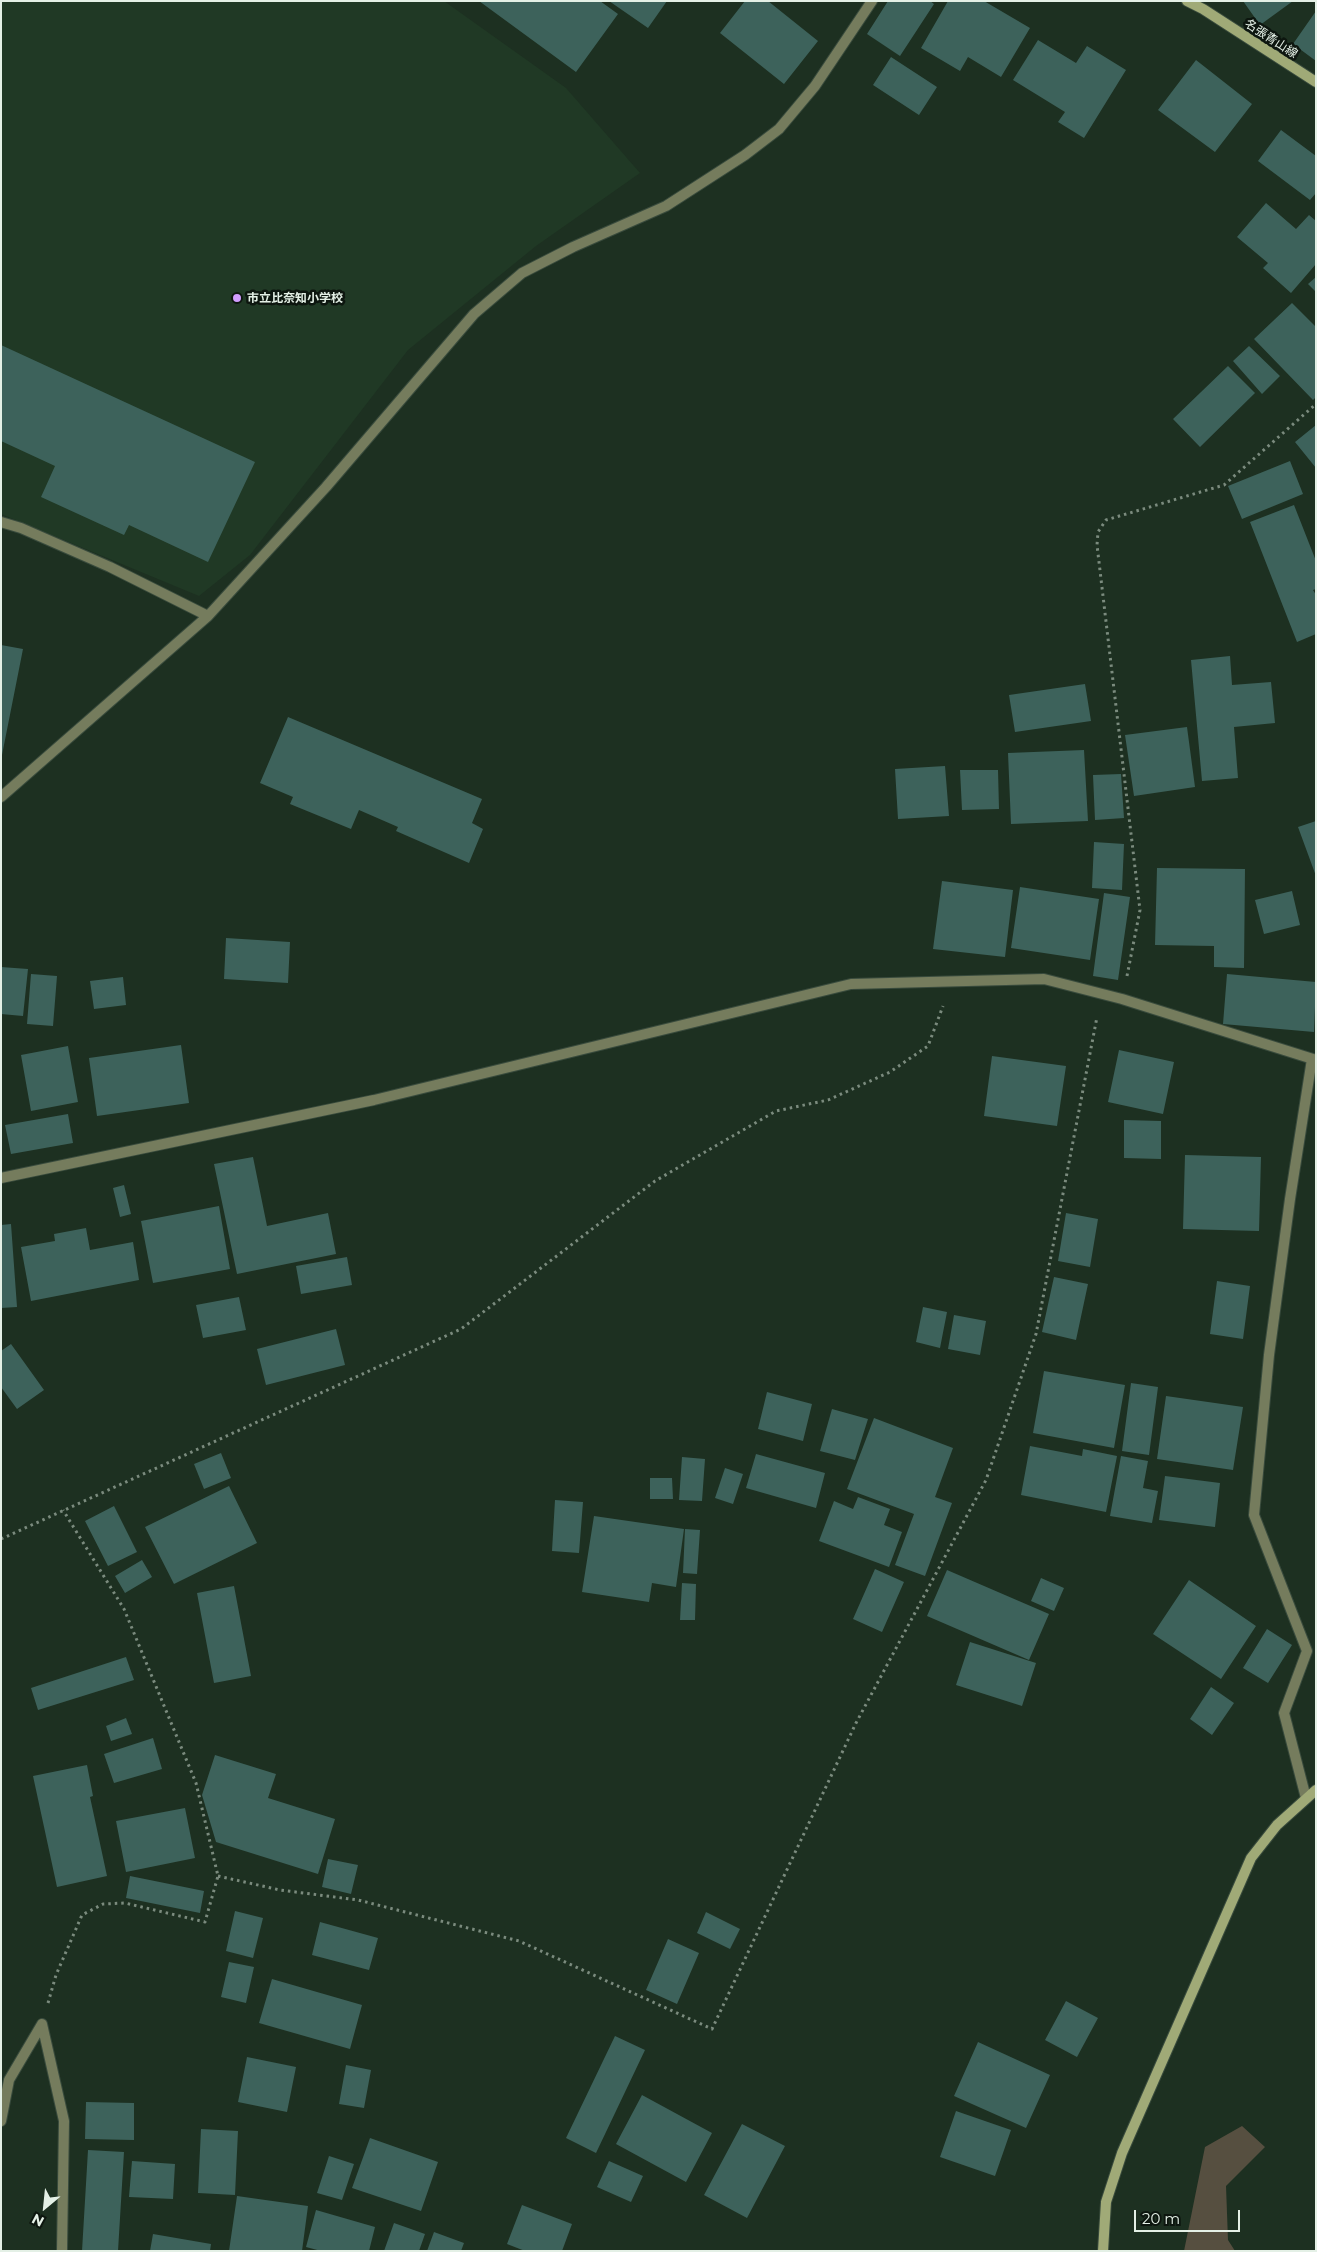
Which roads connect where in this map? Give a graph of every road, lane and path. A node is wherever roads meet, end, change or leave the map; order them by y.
1 (872, 1) edge
2 (1187, 1) edge
3 (1316, 82) edge
4 (1316, 404) edge
5 (1, 522) edge
6 (208, 616) junction
7 (1, 797) edge
8 (952, 981) junction
9 (1101, 995) junction
10 (1122, 999) junction
11 (1314, 1059) edge
12 (1, 1178) edge
13 (64, 1510) junction
14 (1, 1539) edge
15 (1316, 1790) edge
16 (1306, 1798) junction
17 (218, 1876) junction
18 (42, 2024) junction
19 (1, 2121) edge
20 (62, 2251) edge
21 (1103, 2251) edge

1 - 6 street
2 - 3 street, 名張青山線
4 - 10 path
5 - 6 street
6 - 7 street
8 - 9 street
8 - 12 street
8 - 13 path
9 - 10 street
9 - 17 path
10 - 11 street
11 - 16 street
13 - 14 path
13 - 17 path
15 - 16 street
16 - 21 street
17 - 18 path
18 - 19 street
18 - 20 street

